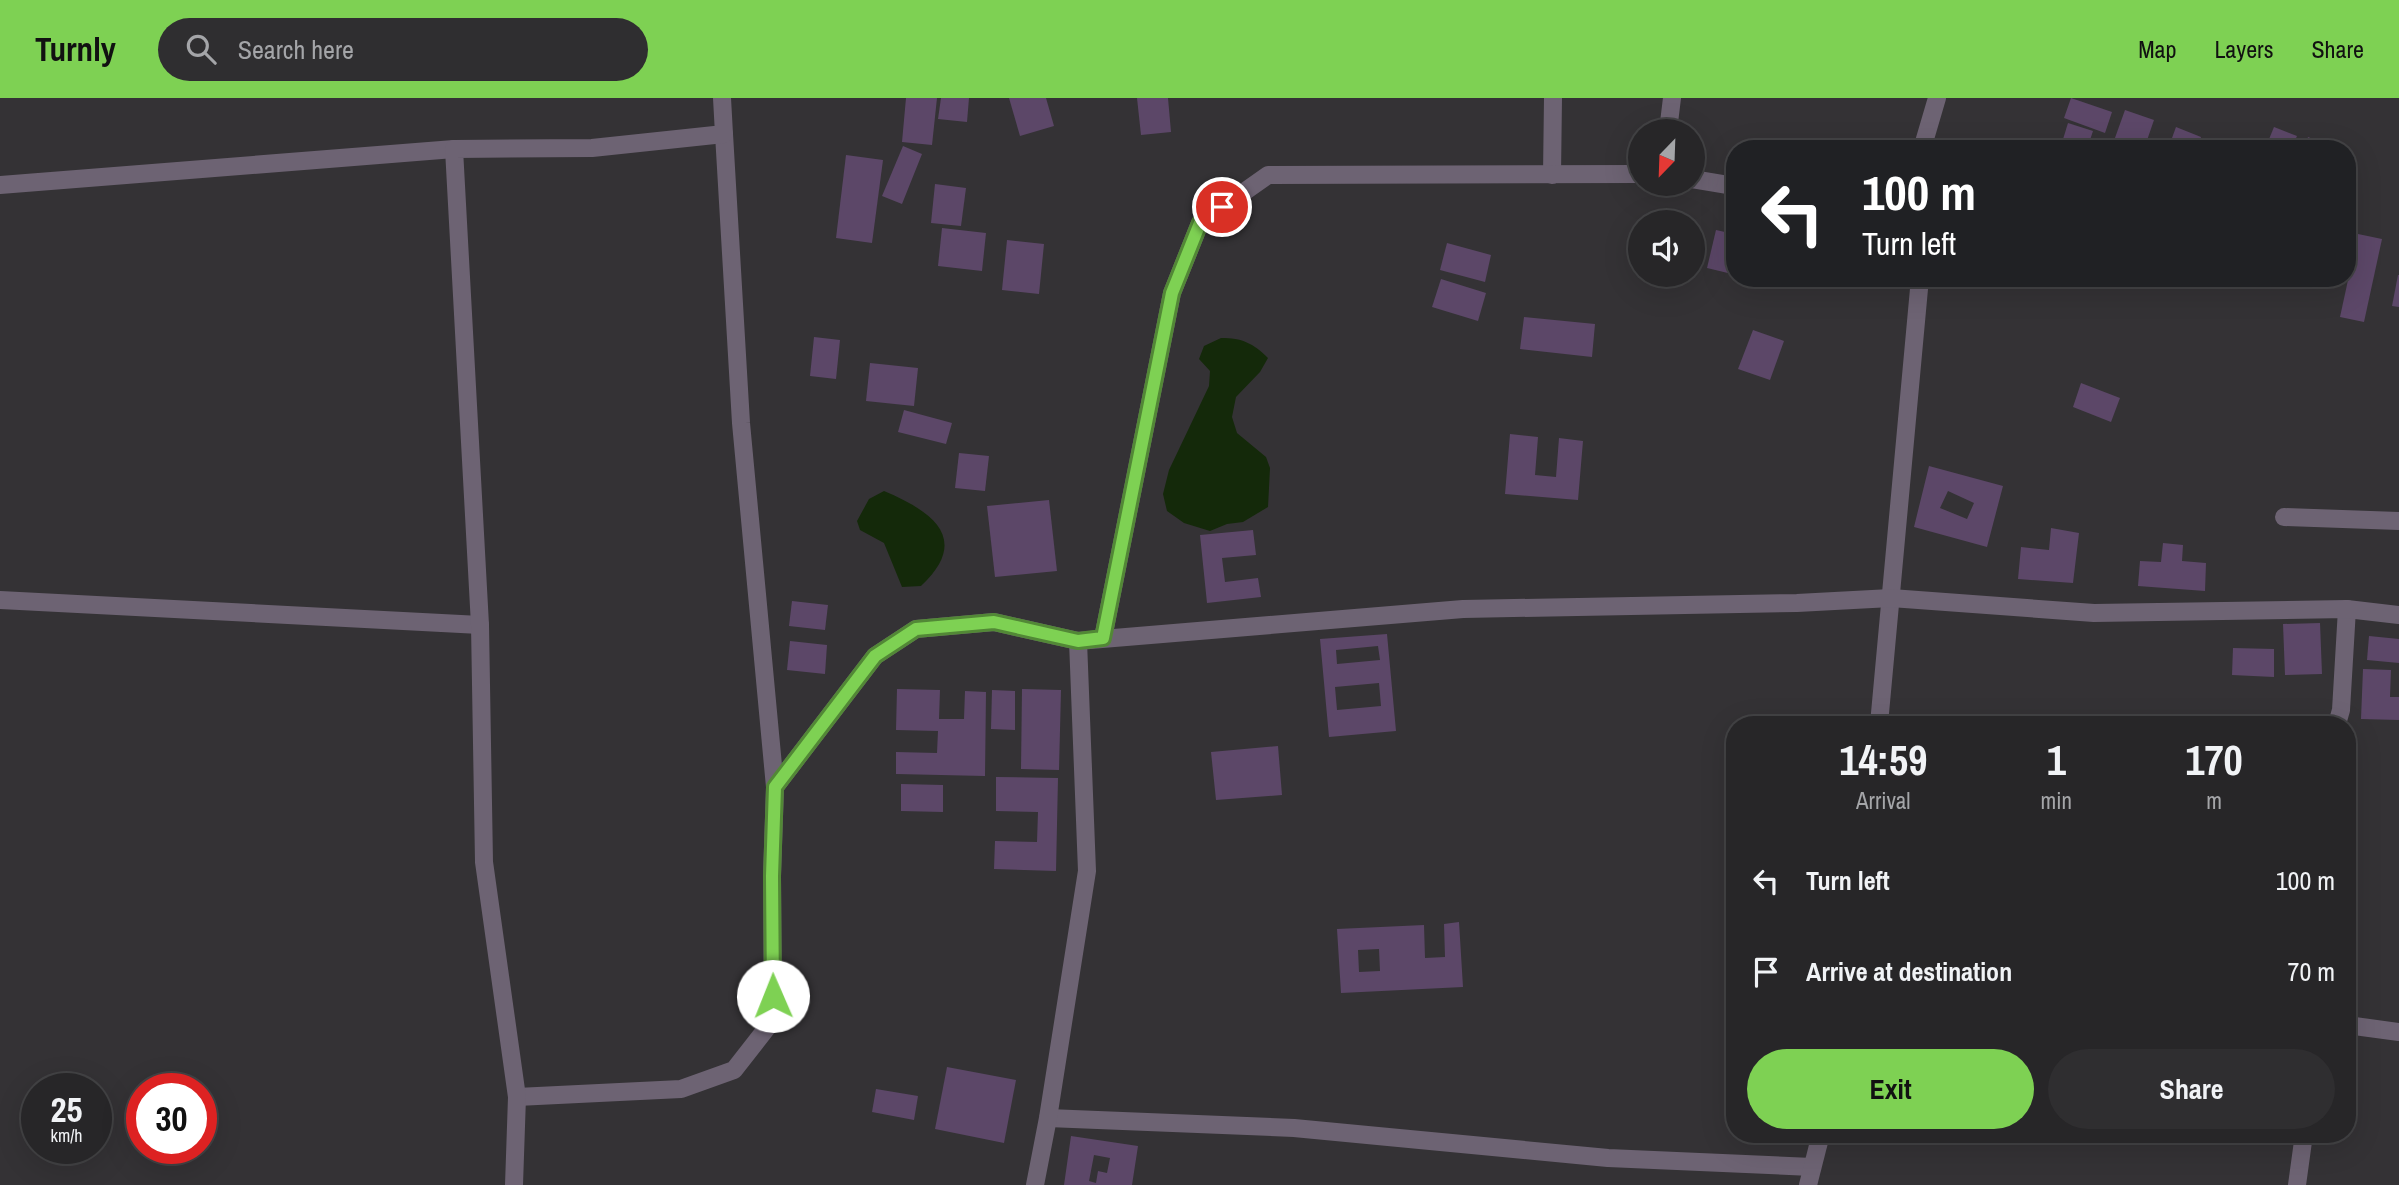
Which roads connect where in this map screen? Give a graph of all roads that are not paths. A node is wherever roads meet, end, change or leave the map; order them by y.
1 (722, 98) edge
2 (1553, 98) edge
3 (1672, 98) edge
4 (1937, 98) edge
5 (1669, 119) edge
6 (724, 134) junction
7 (1925, 140) edge
8 (454, 149) junction
9 (1628, 174) edge
10 (1552, 175) junction
11 (1705, 181) edge
12 (0, 185) edge
13 (1726, 185) edge
14 (1919, 287) edge
15 (2284, 517) dead end
16 (2399, 521) edge
17 (1891, 598) junction
18 (0, 600) edge
19 (2347, 609) junction
20 (2399, 615) edge
21 (480, 625) junction
22 (1103, 638) junction
23 (1078, 641) junction
24 (1880, 716) edge
25 (2339, 716) edge
26 (775, 787) junction
27 (2356, 1026) edge
28 (2399, 1032) edge
29 (517, 1097) junction
30 (1048, 1118) junction
31 (1819, 1143) edge
32 (2303, 1143) edge
33 (1810, 1176) edge
34 (514, 1185) edge
35 (1035, 1185) edge
36 (2297, 1185) edge

1 - 6 street
2 - 10 street
3 - 5 street
4 - 7 street
6 - 8 street
6 - 26 street
8 - 12 street
8 - 21 street
9 - 10 street
10 - 22 street
11 - 13 street
14 - 17 street
15 - 16 street
17 - 19 street
17 - 22 street
17 - 24 street
18 - 21 street
19 - 20 street
19 - 25 street
21 - 29 street
22 - 23 street
23 - 26 street
23 - 30 street
26 - 29 street
27 - 28 street
29 - 34 street
30 - 33 street
30 - 35 street
31 - 33 street
32 - 36 street

